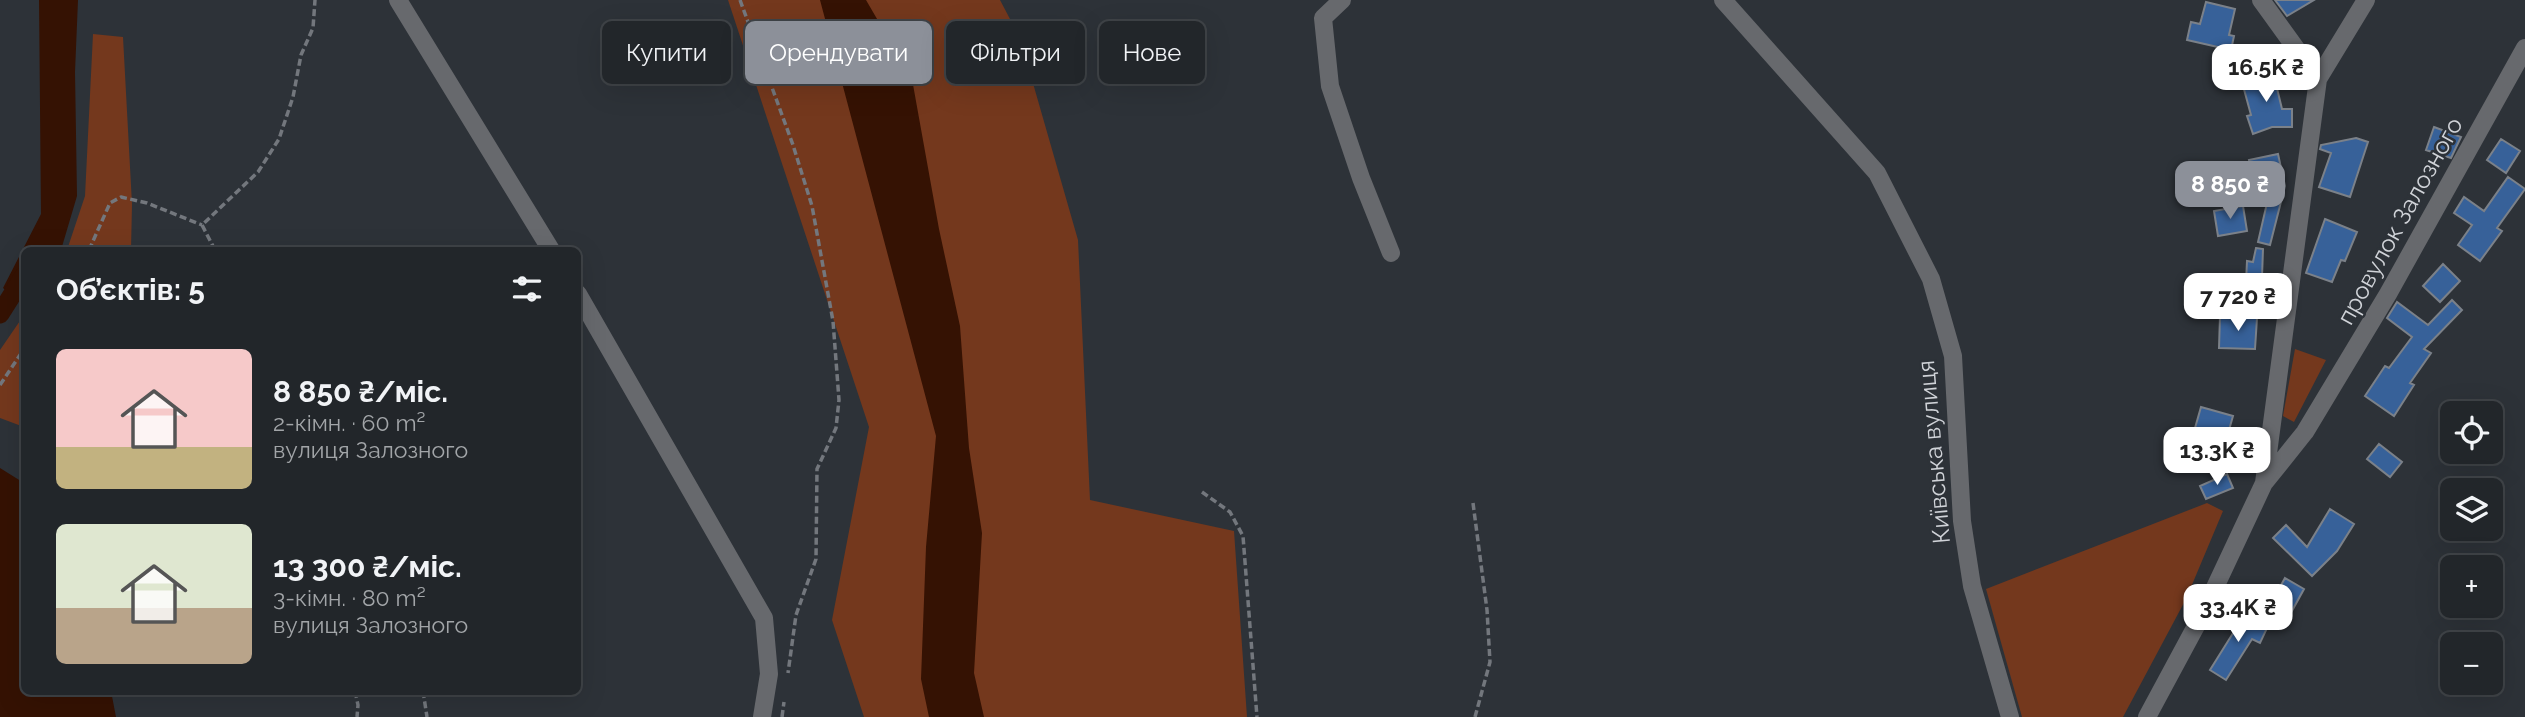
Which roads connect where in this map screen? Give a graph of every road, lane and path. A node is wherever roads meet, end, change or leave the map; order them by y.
1 (315, 0) edge
2 (398, 0) edge
3 (740, 0) edge
4 (1342, 0) edge
5 (1723, 0) edge
6 (2261, 0) edge
7 (2366, 0) edge
8 (2525, 48) edge
9 (2318, 79) junction
10 (202, 225) junction
11 (90, 247) edge
12 (213, 247) edge
13 (549, 247) edge
14 (1391, 253) dead end
15 (581, 299) edge
16 (21, 354) edge
17 (0, 385) edge
18 (2264, 483) junction
19 (1202, 492) dead end
20 (1473, 503) dead end
21 (787, 676) dead end
22 (356, 695) edge
23 (424, 695) edge
24 (784, 700) dead end
25 (357, 717) edge
26 (427, 717) edge
27 (762, 717) edge
28 (782, 717) edge
29 (1258, 717) edge
30 (1475, 717) edge
31 (2010, 717) edge
32 (2147, 717) edge

1 - 10 path
2 - 13 street
3 - 21 path
4 - 14 street
5 - 31 street, Київська вулиця
6 - 9 street
7 - 9 street
8 - 18 street, провулок Залозного
9 - 18 street
10 - 11 path
10 - 12 path
15 - 27 street
16 - 17 path
18 - 32 street
19 - 29 path
20 - 30 path
22 - 25 path
23 - 26 path
24 - 28 path

